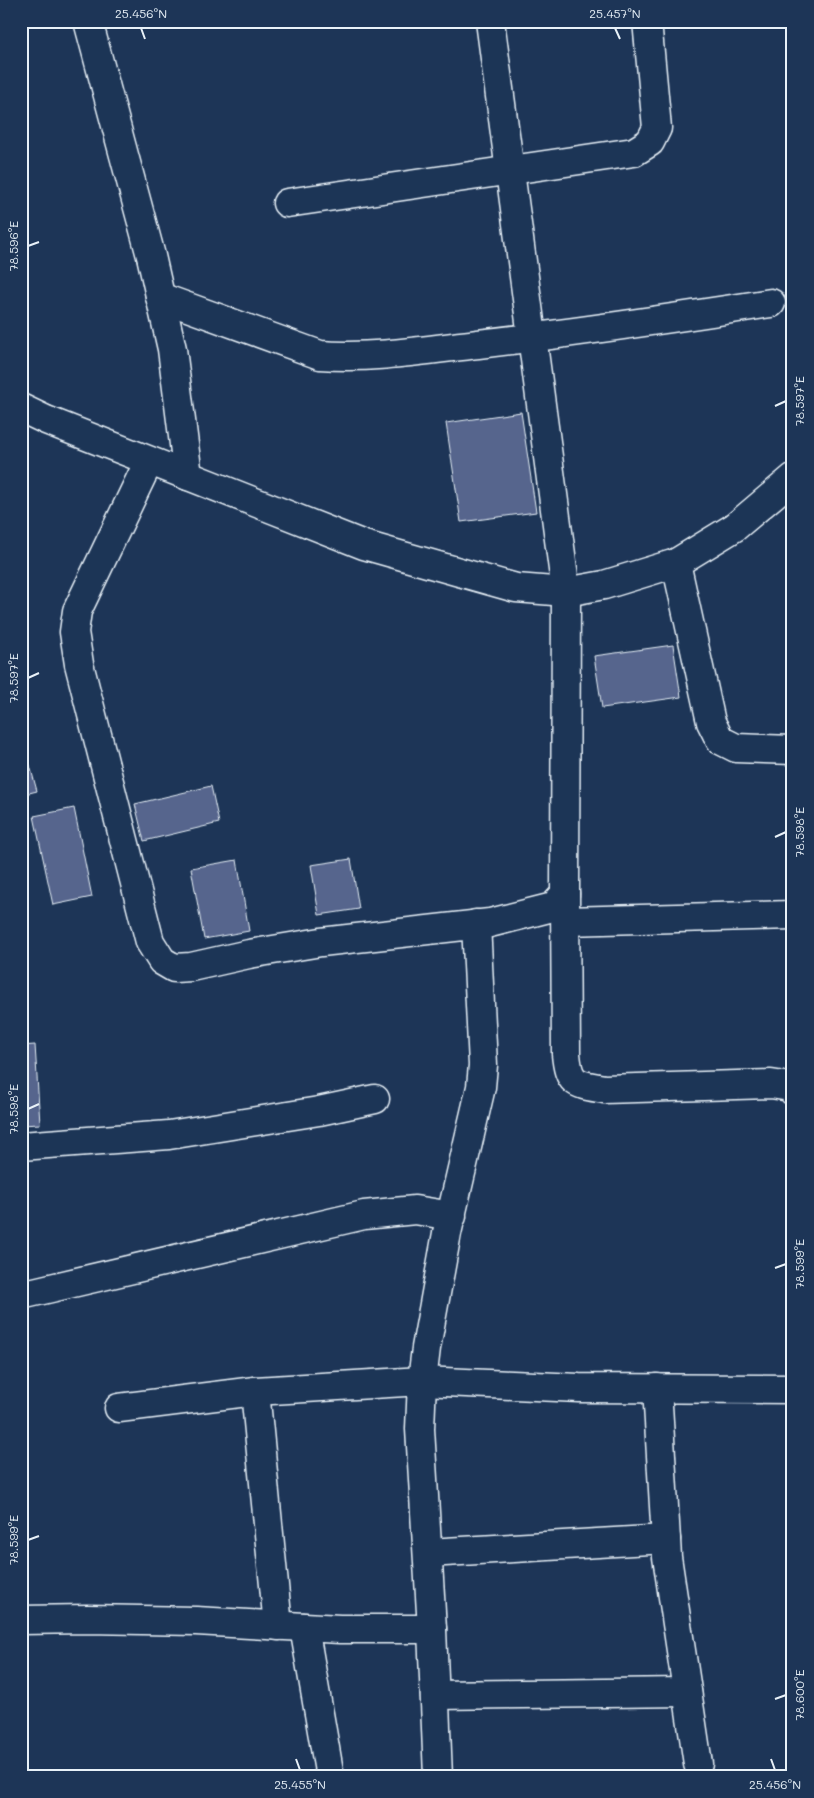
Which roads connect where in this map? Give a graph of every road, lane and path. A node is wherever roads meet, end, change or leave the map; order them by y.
1 (88, 21) edge
2 (490, 21) edge
3 (647, 21) edge
4 (510, 170) junction
5 (287, 203) dead end
6 (160, 297) junction
7 (771, 304) dead end
8 (532, 338) junction
9 (21, 408) edge
10 (149, 461) junction
11 (188, 476) junction
12 (793, 478) edge
13 (676, 563) junction
14 (566, 592) junction
15 (793, 750) edge
16 (565, 894) junction
17 (793, 915) edge
18 (566, 921) junction
19 (476, 924) junction
20 (793, 1091) edge
21 (375, 1099) dead end
22 (21, 1146) edge
23 (452, 1216) junction
24 (21, 1295) edge
25 (422, 1382) junction
26 (657, 1388) junction
27 (793, 1389) edge
28 (255, 1391) junction
29 (119, 1408) dead end
30 (666, 1539) junction
31 (428, 1553) junction
32 (21, 1620) edge
33 (291, 1626) junction
34 (432, 1629) junction
35 (687, 1692) junction
36 (435, 1695) junction
37 (698, 1764) dead end
38 (330, 1777) edge
39 (438, 1777) edge

1 - 6 street
2 - 4 street
3 - 4 street
4 - 5 street
4 - 8 street
6 - 8 street
6 - 11 street
7 - 8 street
8 - 14 street
9 - 10 street
10 - 11 street
10 - 19 street
11 - 14 street
12 - 13 street
13 - 14 street
13 - 15 street
14 - 16 street
16 - 18 street
16 - 19 street
17 - 18 street
18 - 20 street
19 - 23 street
21 - 22 street
23 - 24 street
23 - 25 street
25 - 26 street
25 - 28 street
25 - 31 street
26 - 27 street
26 - 30 street
28 - 29 street
28 - 33 street
30 - 31 street
30 - 35 street
31 - 34 street
32 - 33 street
33 - 34 street
33 - 38 street
34 - 36 street
35 - 36 street
35 - 37 street
36 - 39 street

